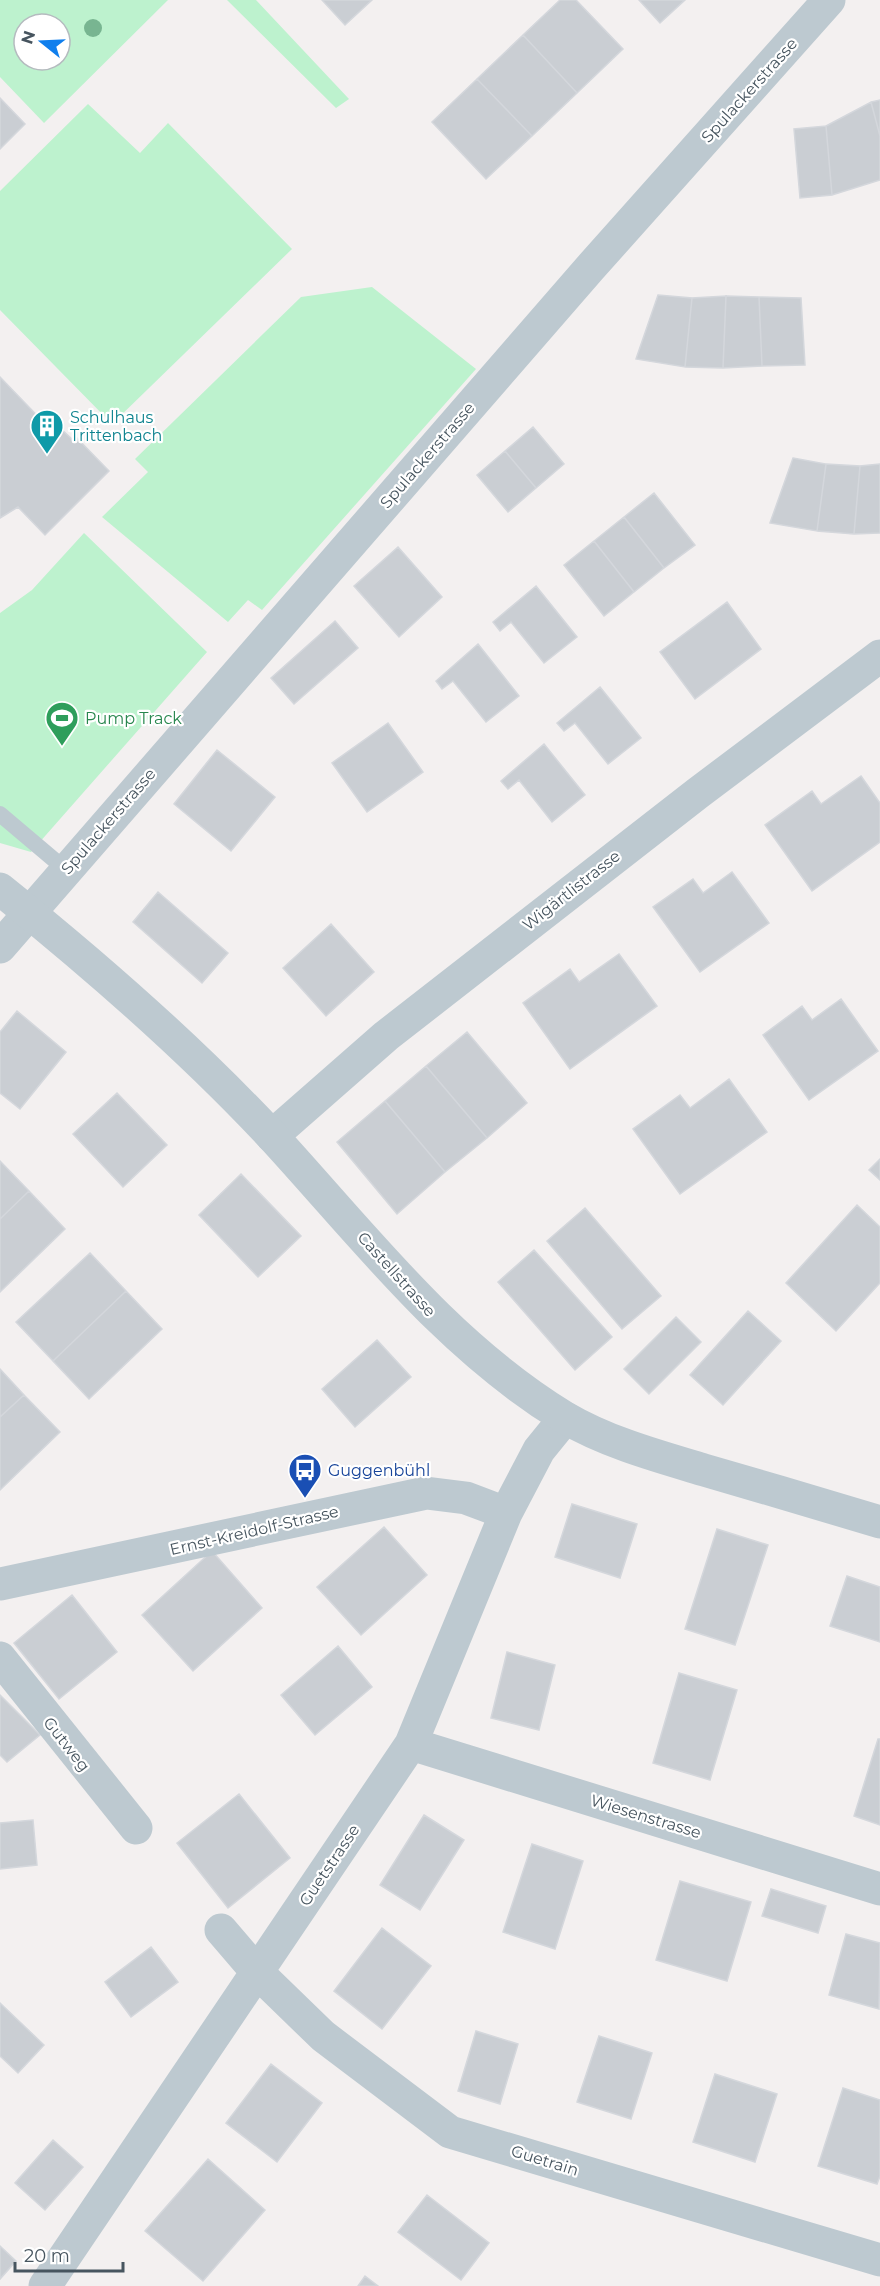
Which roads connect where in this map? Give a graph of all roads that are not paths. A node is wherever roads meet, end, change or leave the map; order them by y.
1 (829, 0) edge
2 (880, 656) edge
3 (0, 814) edge
4 (65, 869) junction
5 (0, 889) edge
6 (28, 912) junction
7 (0, 947) edge
8 (272, 1136) junction
9 (565, 1418) junction
10 (506, 1513) junction
11 (879, 1517) edge
12 (0, 1584) edge
13 (0, 1658) edge
14 (411, 1744) junction
15 (136, 1828) dead end
16 (880, 1889) edge
17 (221, 1930) dead end
18 (257, 1972) junction
19 (880, 2260) edge
20 (45, 2286) edge

1 - 4 street, Spulackerstrasse
2 - 8 street, Wigärtlistrasse
3 - 4 lane
4 - 6 street, Spulackerstrasse
5 - 6 street, Castellstrasse
6 - 7 street, Spulackerstrasse
6 - 8 street, Castellstrasse
8 - 9 street, Castellstrasse
9 - 10 street, Guetstrasse
9 - 11 street, Castellstrasse
10 - 12 street, Ernst-Kreidolf-Strasse
10 - 14 street, Guetstrasse
13 - 15 street, Gutweg
14 - 16 street, Wiesenstrasse
14 - 18 street, Guetstrasse
17 - 18 street
18 - 19 street, Guetrain
18 - 20 street, Guetstrasse

